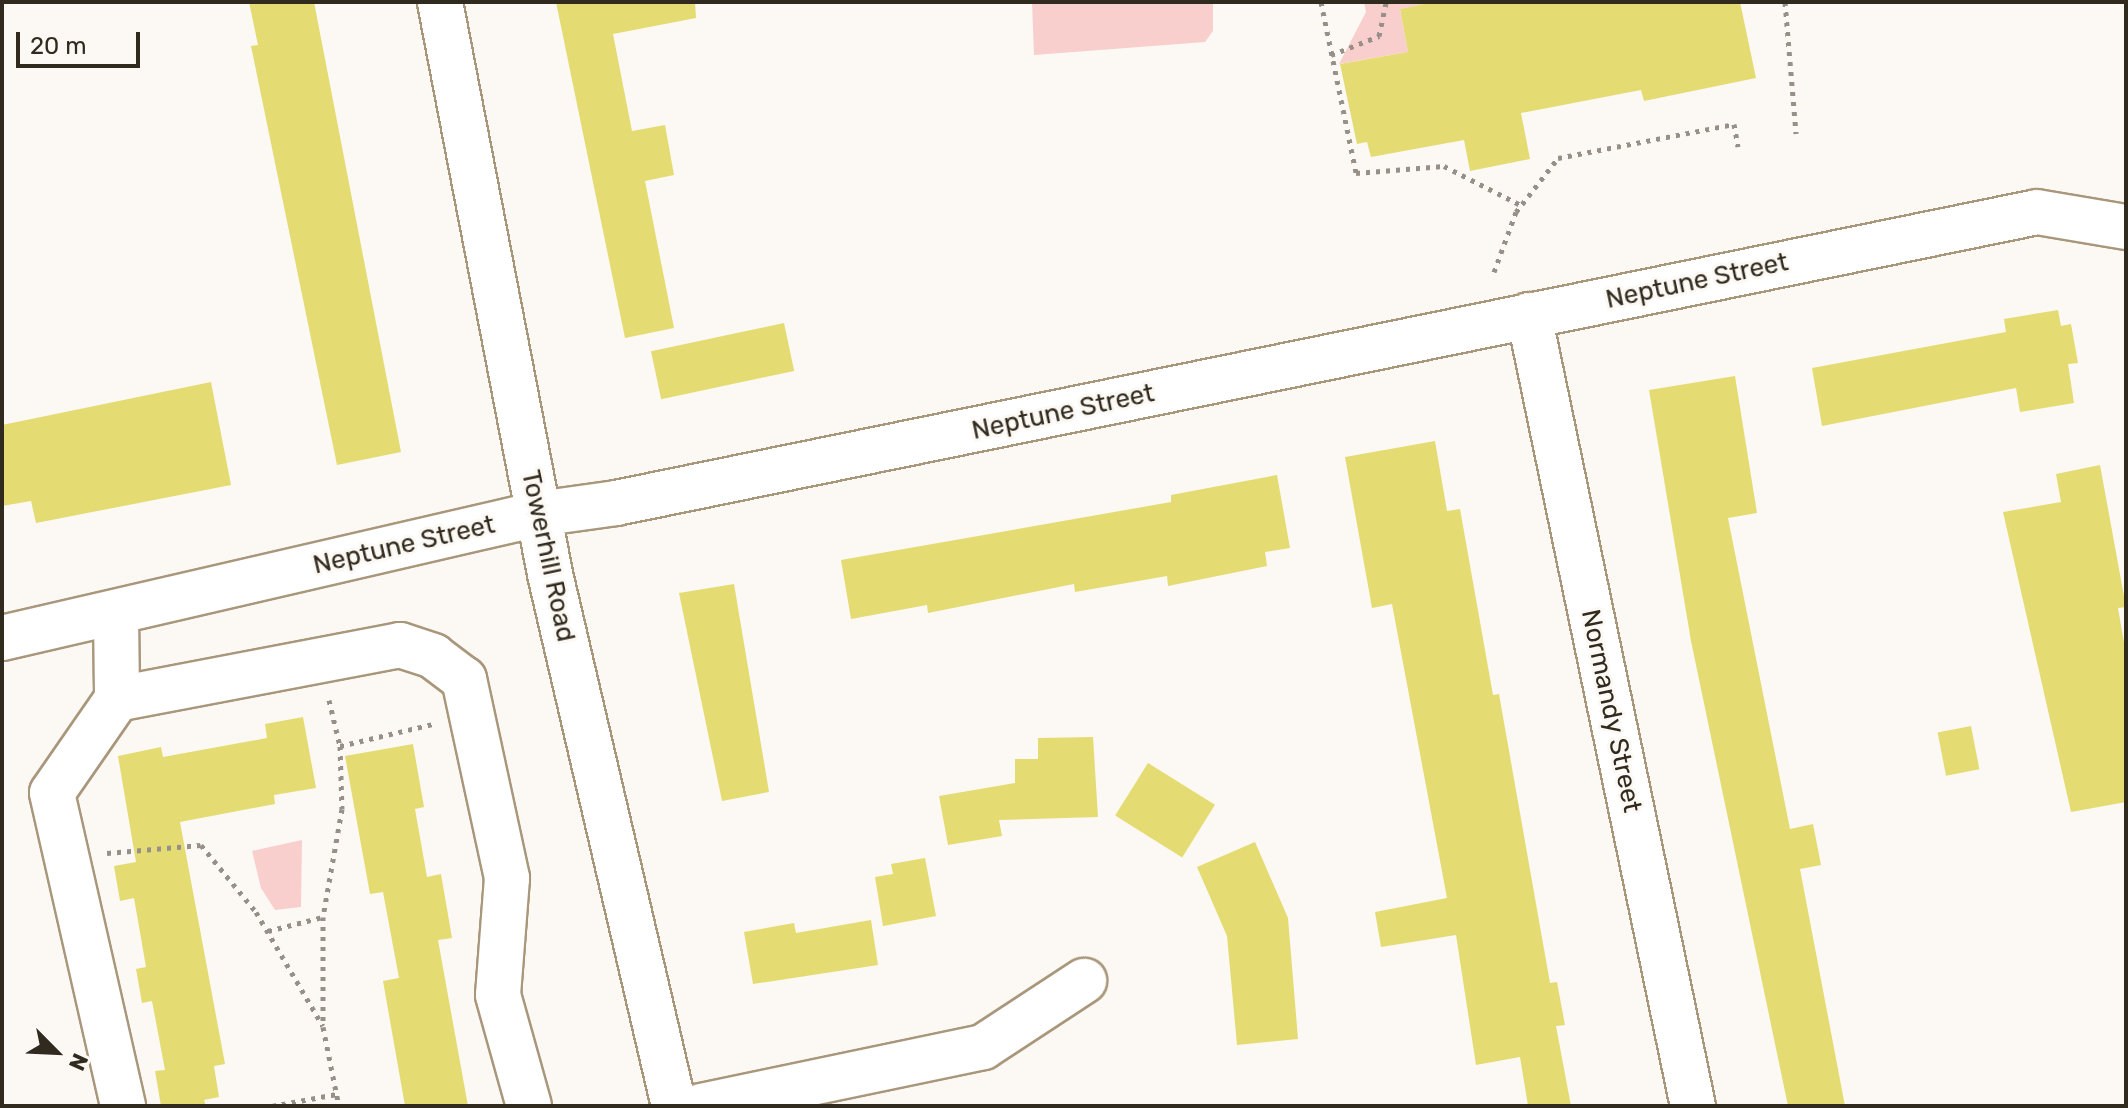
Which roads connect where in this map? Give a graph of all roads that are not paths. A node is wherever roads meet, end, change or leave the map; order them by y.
1 (440, 2) edge
2 (2126, 227) edge
3 (1529, 315) junction
4 (538, 514) junction
5 (116, 613) junction
6 (2, 638) edge
7 (117, 699) junction
8 (1084, 981) dead end
9 (123, 1106) edge
10 (529, 1106) edge
11 (674, 1106) edge
12 (701, 1106) edge
13 (1693, 1106) edge

1 - 4 street, Towerhill Road
2 - 3 street, Neptune Street
3 - 4 street, Neptune Street
3 - 13 street, Normandy Street
4 - 5 street, Neptune Street
4 - 11 street, Towerhill Road
5 - 6 street, Neptune Street
5 - 7 street
7 - 9 street
7 - 10 street
8 - 12 street

